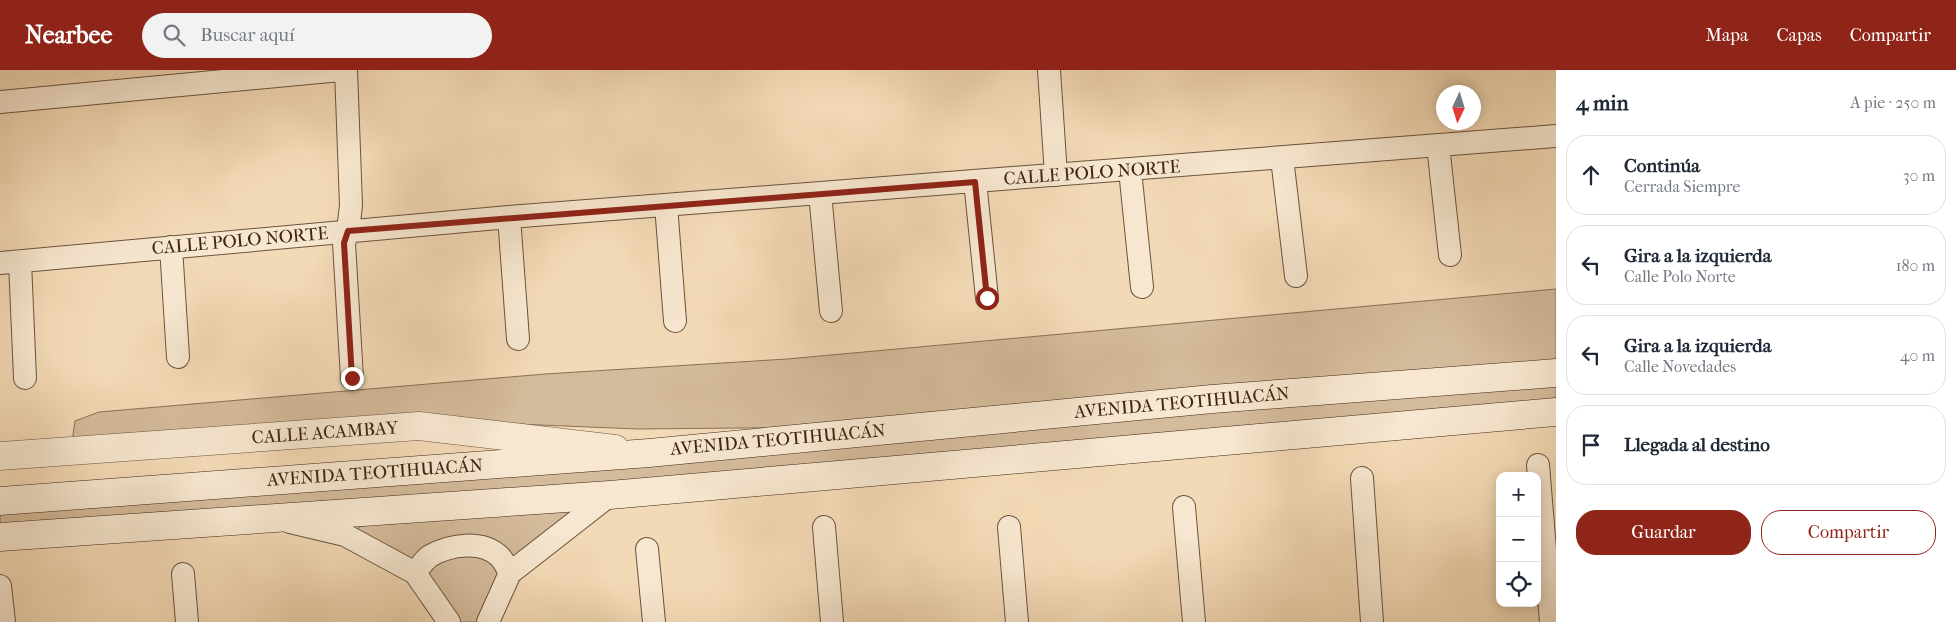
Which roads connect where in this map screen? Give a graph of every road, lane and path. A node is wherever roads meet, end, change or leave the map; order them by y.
1 (340, 70) edge
2 (346, 70) edge
3 (1049, 70) edge
4 (0, 102) edge
5 (1556, 136) edge
6 (1438, 145) junction
7 (1282, 158) junction
8 (1130, 170) junction
9 (1056, 175) junction
10 (975, 182) junction
11 (820, 193) junction
12 (666, 205) junction
13 (509, 217) junction
14 (348, 231) junction
15 (172, 247) junction
16 (1450, 255) dead end
17 (10, 262) edge
18 (1296, 276) dead end
19 (1142, 287) dead end
20 (987, 298) dead end
21 (831, 311) dead end
22 (675, 321) dead end
23 (518, 340) dead end
24 (178, 357) dead end
25 (1556, 374) edge
26 (25, 378) dead end
27 (352, 378) dead end
28 (1556, 412) edge
29 (649, 453) junction
30 (9, 456) edge
31 (1538, 465) dead end
32 (1362, 478) dead end
33 (610, 496) junction
34 (0, 501) edge
35 (1184, 507) dead end
36 (272, 517) junction
37 (1009, 526) dead end
38 (824, 527) dead end
39 (0, 537) edge
40 (647, 549) dead end
41 (415, 573) junction
42 (510, 573) junction
43 (183, 574) dead end
44 (0, 586) edge
45 (4, 622) edge
46 (187, 622) edge
47 (449, 622) edge
48 (488, 622) edge
49 (654, 622) edge
50 (832, 622) edge
51 (1017, 622) edge
52 (1194, 622) edge
53 (1372, 622) edge
54 (1551, 622) edge

1 - 4 street
2 - 14 street
3 - 9 street
5 - 6 street, CALLE POLO NORTE
6 - 7 street, CALLE POLO NORTE
6 - 16 street
7 - 8 street, CALLE POLO NORTE
7 - 18 street
8 - 9 street, CALLE POLO NORTE
8 - 19 street
9 - 10 street, CALLE POLO NORTE
10 - 11 street, CALLE POLO NORTE
10 - 20 street
11 - 12 street, CALLE POLO NORTE
11 - 21 street
12 - 13 street, CALLE POLO NORTE
12 - 22 street
13 - 14 street, CALLE POLO NORTE
13 - 23 street
14 - 15 street, CALLE POLO NORTE
14 - 27 street
15 - 17 street, CALLE POLO NORTE
15 - 24 street
17 - 26 street
25 - 29 main road, AVENIDA TEOTIHUACÁN
28 - 33 main road
29 - 30 main road, CALLE ACAMBAY
29 - 34 main road, AVENIDA TEOTIHUACÁN
31 - 54 street
32 - 53 street
33 - 36 main road
33 - 42 street
35 - 52 street
36 - 39 main road
36 - 41 street
37 - 51 street
38 - 50 street
40 - 49 street
41 - 42 street
41 - 47 street
42 - 48 street
43 - 46 street
44 - 45 street

